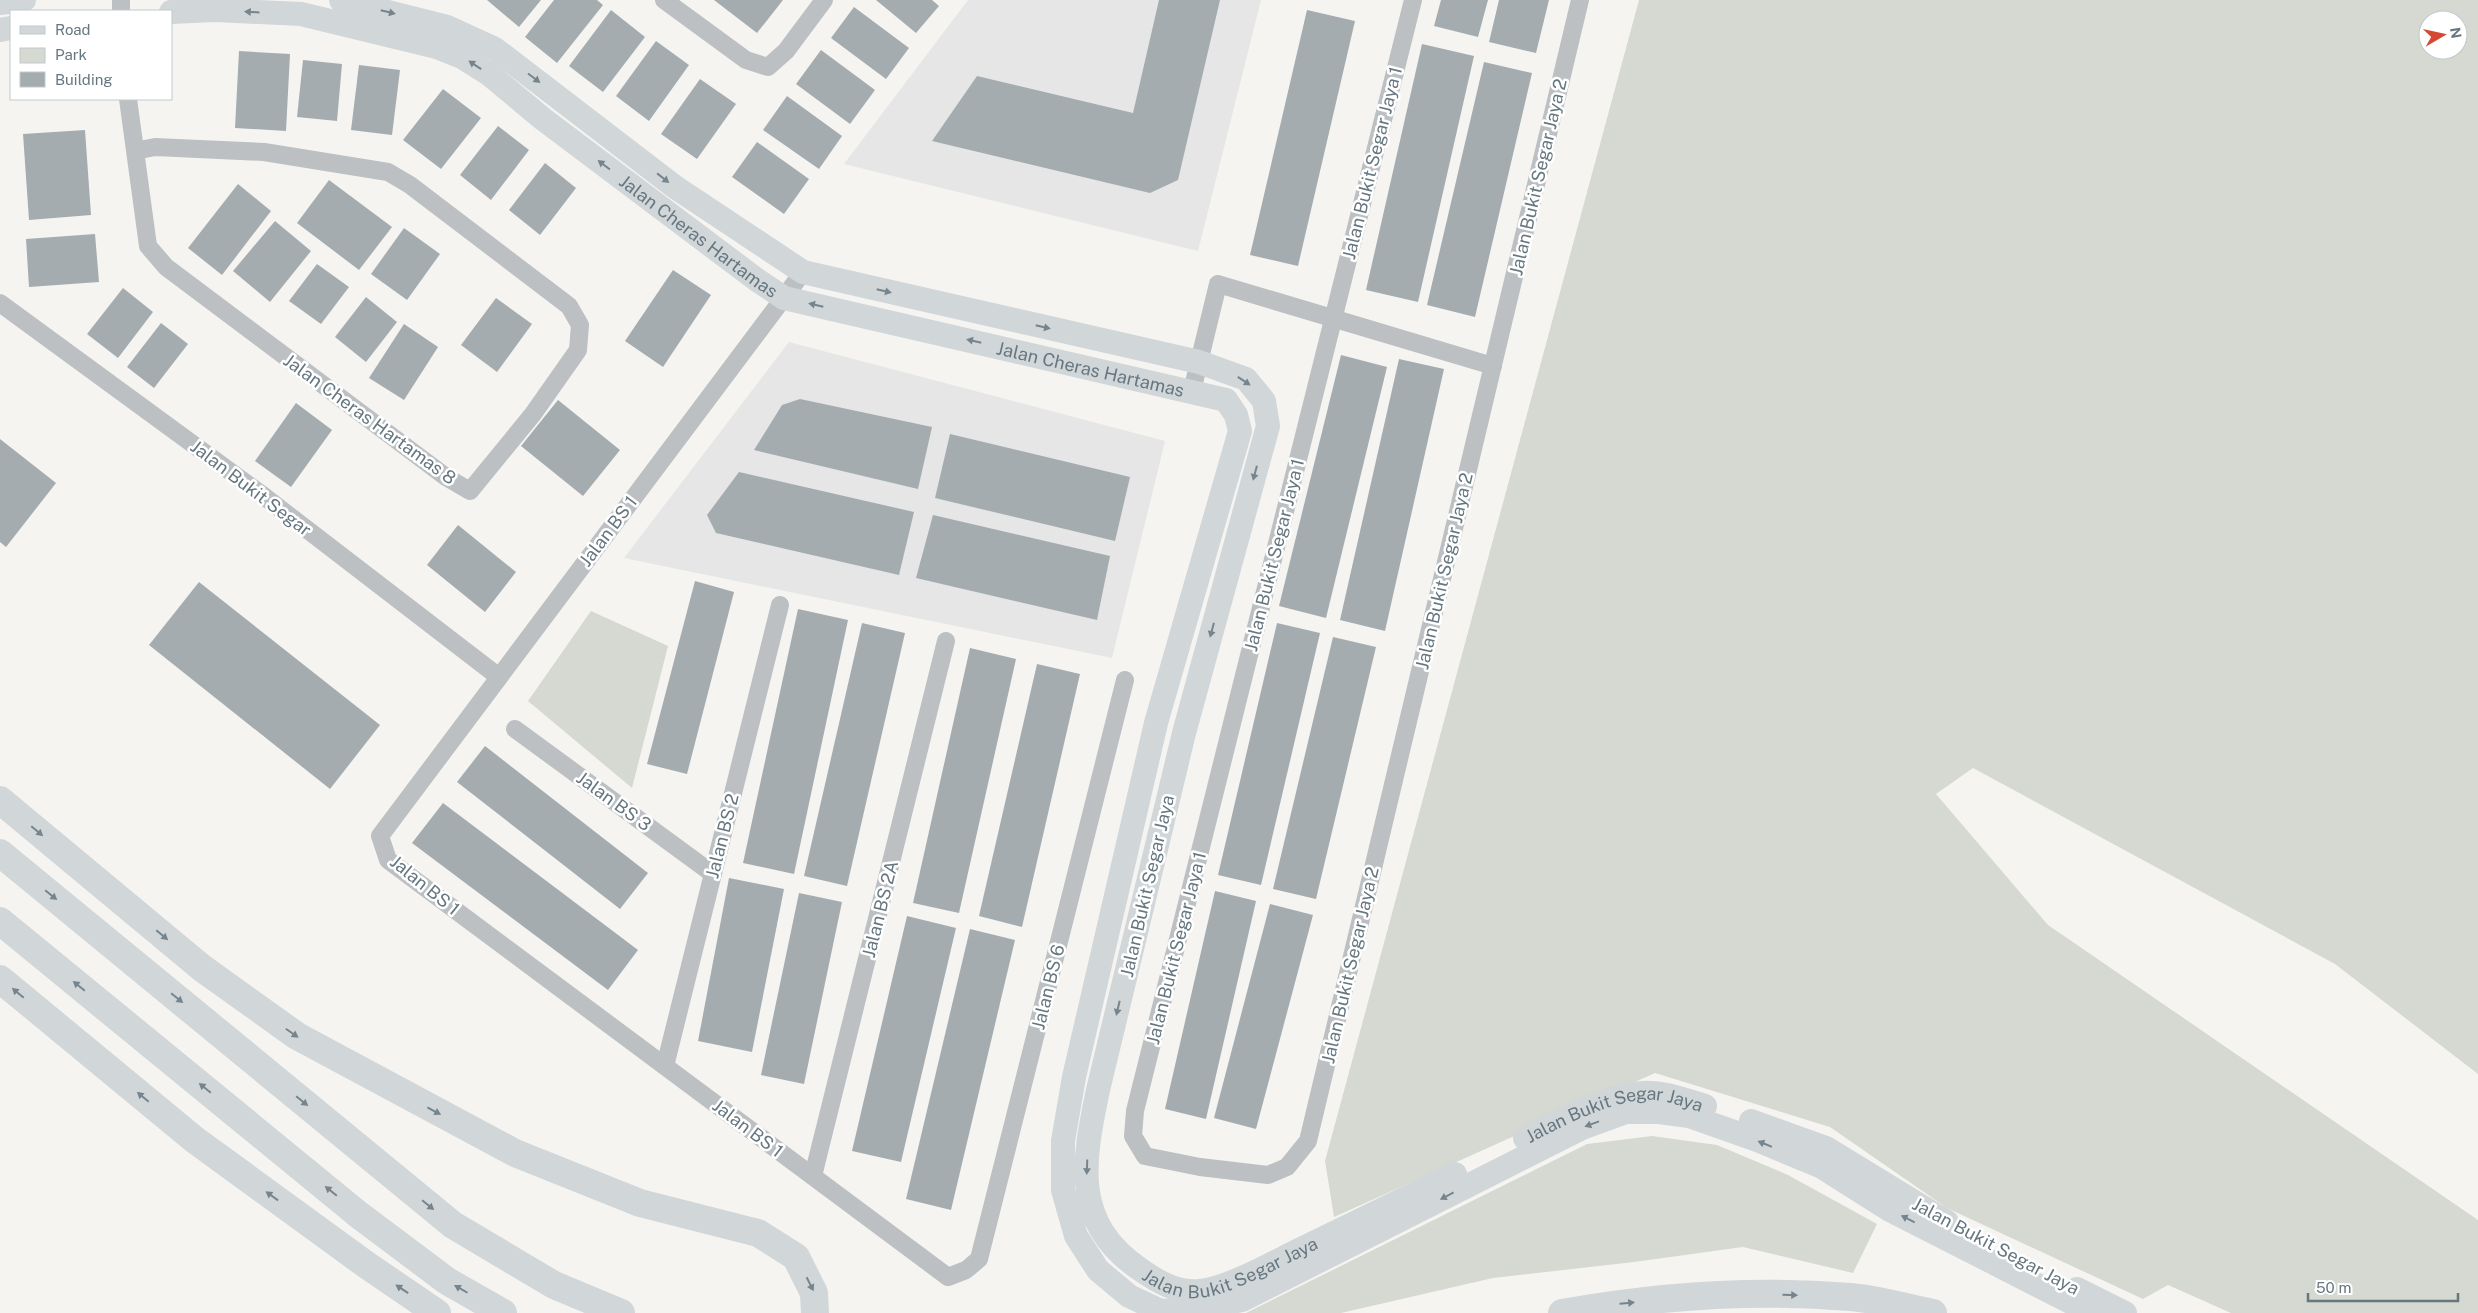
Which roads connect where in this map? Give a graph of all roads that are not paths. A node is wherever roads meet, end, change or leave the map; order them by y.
1 (24, 0) edge
2 (341, 0) edge
3 (664, 0) edge
4 (824, 0) edge
5 (1413, 0) edge
6 (1580, 0) edge
7 (0, 3) edge
8 (303, 7) edge
9 (172, 12) edge
10 (128, 100) edge
11 (135, 151) junction
12 (802, 272) junction
13 (784, 298) junction
14 (0, 303) edge
15 (1333, 318) junction
16 (1199, 362) junction
17 (1493, 366) junction
18 (1192, 391) junction
19 (1268, 426) joint
20 (1240, 431) joint
21 (780, 605) dead end
22 (946, 641) dead end
23 (499, 677) junction
24 (1125, 680) dead end
25 (515, 729) dead end
26 (0, 800) edge
27 (0, 853) edge
28 (713, 874) junction
29 (0, 921) edge
30 (0, 979) edge
31 (665, 1066) junction
32 (1308, 1142) joint
33 (813, 1176) junction
34 (948, 1277) joint
35 (437, 1313) edge
36 (503, 1313) edge
37 (621, 1313) edge
38 (815, 1313) edge
39 (1562, 1313) edge
40 (1933, 1313) edge
41 (2092, 1313) edge
42 (2124, 1313) edge

1 - 7 street
2 -> 12 street, Jalan Cheras Hartamas
3 - 4 street
5 - 15 street, Jalan Bukit Segar Jaya 1
6 - 17 street, Jalan Bukit Segar Jaya 2
8 -> 9 street, Jalan Cheras Hartamas
13 -> 8 street, Jalan Cheras Hartamas
10 - 11 street, Jalan Cheras Hartamas 8
11 - 11 street, Jalan Cheras Hartamas 8
12 - 13 street, Jalan BS 1
12 -> 16 street, Jalan Cheras Hartamas
18 -> 13 street, Jalan Cheras Hartamas
13 - 23 street, Jalan BS 1
14 - 23 street, Jalan Bukit Segar
15 - 16 street
15 - 17 street
15 - 32 street, Jalan Bukit Segar Jaya 1
16 - 18 street
16 -> 19 street, Jalan Cheras Hartamas
17 - 32 street, Jalan Bukit Segar Jaya 2
18 - 20 street, Jalan Cheras Hartamas
19 -> 42 street, Jalan Bukit Segar Jaya
41 -> 20 street, Jalan Bukit Segar Jaya
21 - 28 street, Jalan BS 2
22 - 33 street, Jalan BS 2A
23 - 31 street, Jalan BS 1
24 - 34 street, Jalan BS 6
25 - 28 street, Jalan BS 3
26 -> 38 highway
27 -> 37 highway
28 - 31 street, Jalan BS 2
36 -> 29 highway
35 -> 30 highway
31 - 33 street, Jalan BS 1
33 - 34 street, Jalan BS 1
39 -> 40 highway

